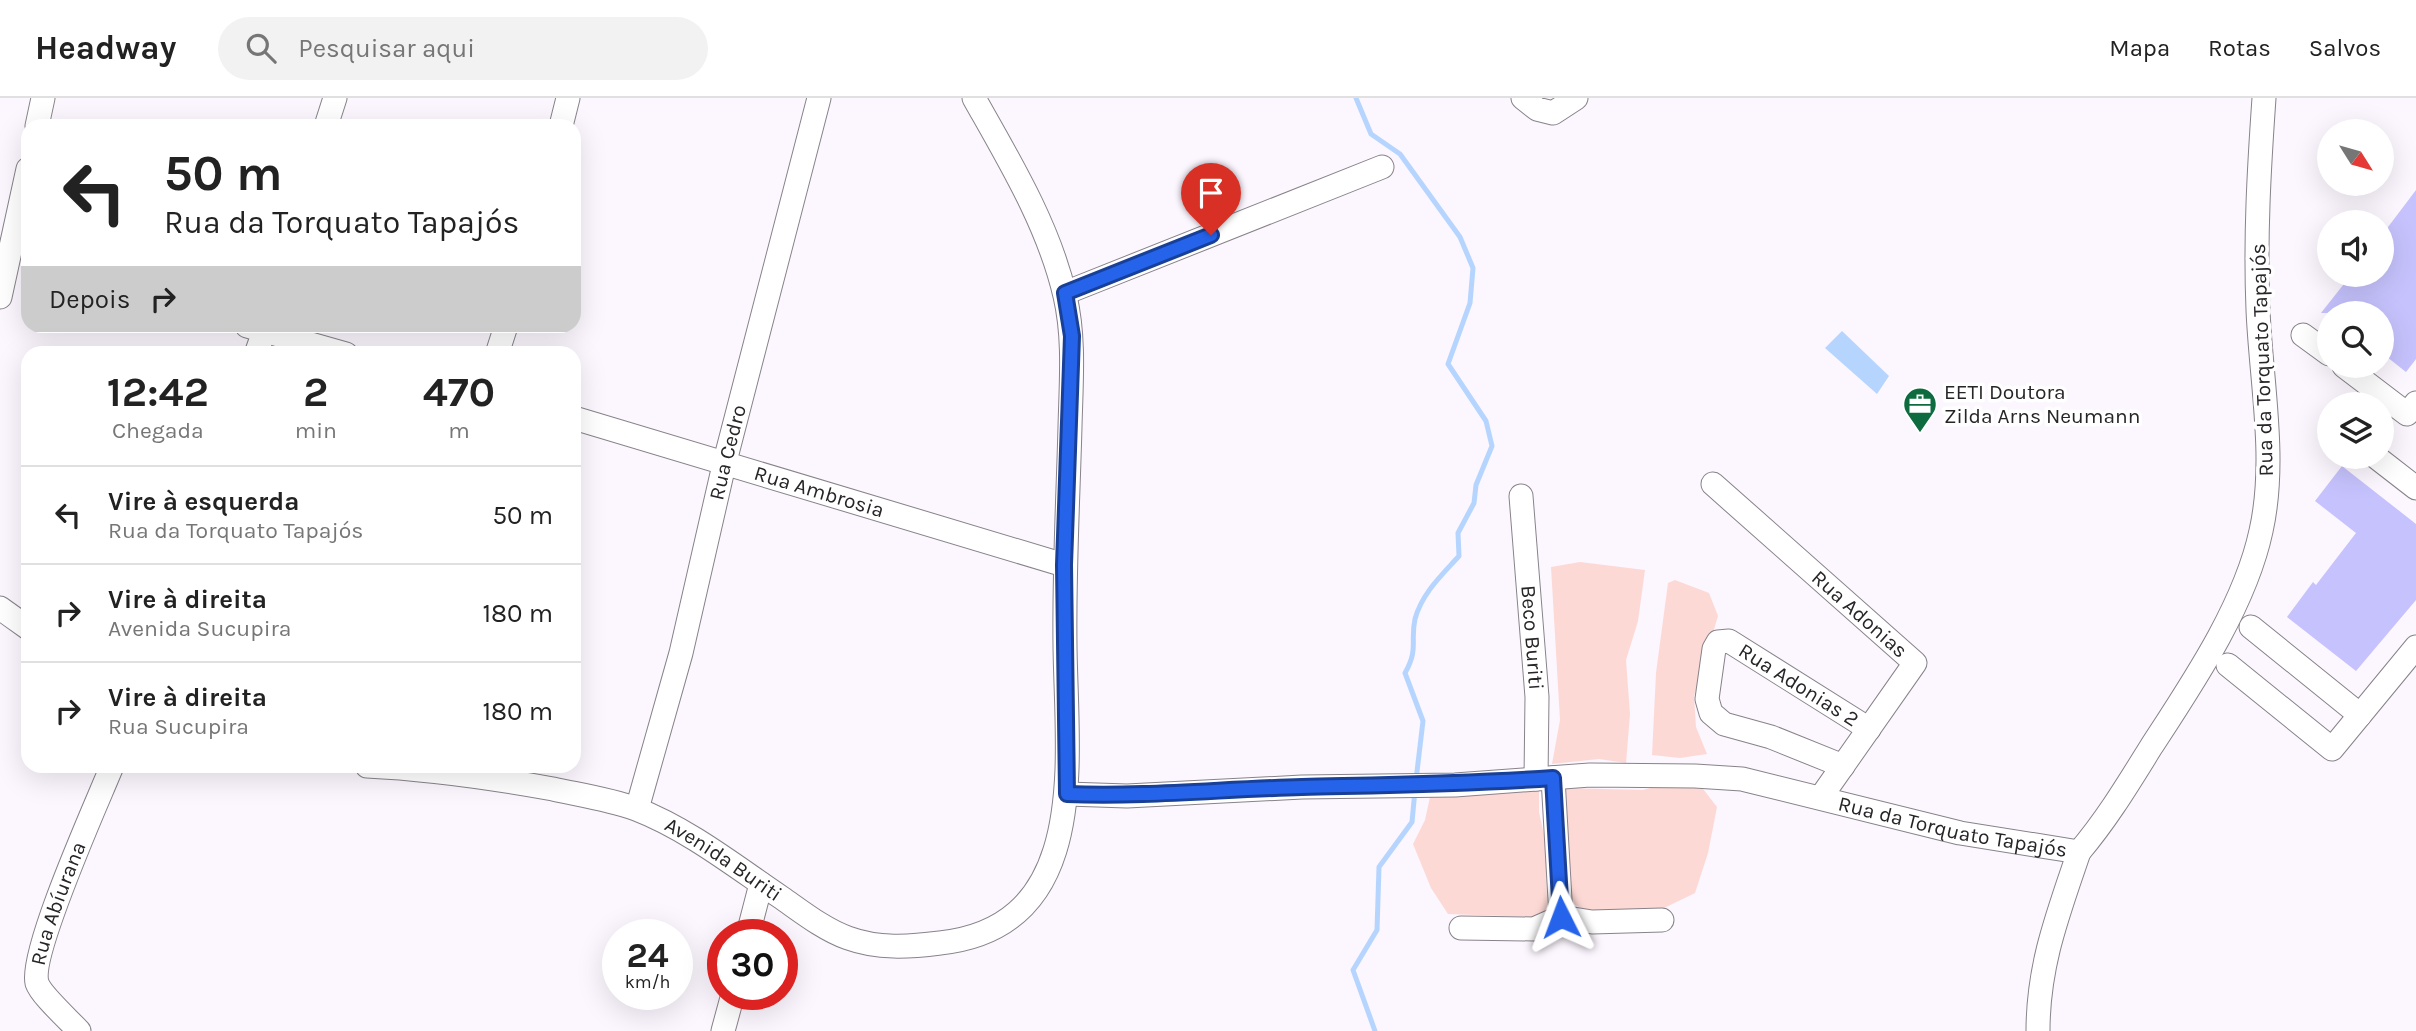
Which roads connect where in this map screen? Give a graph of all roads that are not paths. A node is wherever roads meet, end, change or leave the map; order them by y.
1 (43, 98) edge
2 (335, 98) edge
3 (568, 98) edge
4 (819, 98) edge
5 (974, 98) edge
6 (1523, 98) edge
7 (1576, 98) edge
8 (2264, 98) edge
9 (38, 119) edge
10 (329, 119) edge
11 (563, 119) edge
12 (1382, 167) dead end
13 (21, 204) edge
14 (14, 240) edge
15 (1065, 293) junction
16 (0, 297) edge
17 (278, 333) edge
18 (2303, 335) dead end
19 (2317, 345) edge
20 (320, 346) edge
21 (2360, 378) edge
22 (2416, 403) edge
23 (581, 420) edge
24 (724, 465) junction
25 (2391, 469) edge
26 (1713, 484) dead end
27 (2416, 488) edge
28 (1521, 496) dead end
29 (1064, 565) junction
30 (0, 608) edge
31 (21, 623) edge
32 (2251, 627) dead end
33 (2416, 647) edge
34 (2228, 665) dead end
35 (2360, 715) junction
36 (1869, 729) junction
37 (1843, 766) junction
38 (109, 773) edge
39 (442, 773) edge
40 (1545, 778) junction
41 (1067, 794) junction
42 (1821, 797) junction
43 (637, 809) junction
44 (2079, 852) junction
45 (761, 884) junction
46 (1561, 917) junction
47 (752, 919) edge
48 (1662, 920) dead end
49 (1461, 928) dead end
50 (729, 1010) edge
51 (79, 1031) edge
52 (723, 1031) edge
53 (2038, 1031) edge

1 - 9 street
2 - 10 street
3 - 11 street
4 - 24 street, Rua Cedro
5 - 15 street, Avenida Buriti
6 - 7 street
8 - 44 street, Rua da Torquato Tapajós
12 - 15 street
13 - 14 street
14 - 16 street
15 - 29 street, Avenida Buriti
17 - 20 street
18 - 19 street
21 - 22 street
23 - 24 street, Rua Ambrosia
24 - 29 street, Rua Ambrosia
24 - 43 street, Rua Cedro
25 - 27 street
26 - 36 street, Rua Adonias
28 - 40 street, Beco Buriti
29 - 41 street, Avenida Buriti
30 - 31 street
32 - 35 street
33 - 35 street
34 - 35 street
36 - 37 street, Rua Adonias
36 - 37 street, Rua Adonias 2
37 - 42 street, Rua Adonias
38 - 51 street, Rua Abíurana
39 - 43 street, Avenida Buriti
40 - 41 street, Rua da Torquato Tapajós
40 - 42 street, Rua da Torquato Tapajós
40 - 46 street, Beco Buriti
41 - 45 street, Avenida Buriti
42 - 44 street, Rua da Torquato Tapajós
43 - 45 street, Avenida Buriti
44 - 53 street
45 - 47 street
46 - 48 street
46 - 49 street
50 - 52 street

